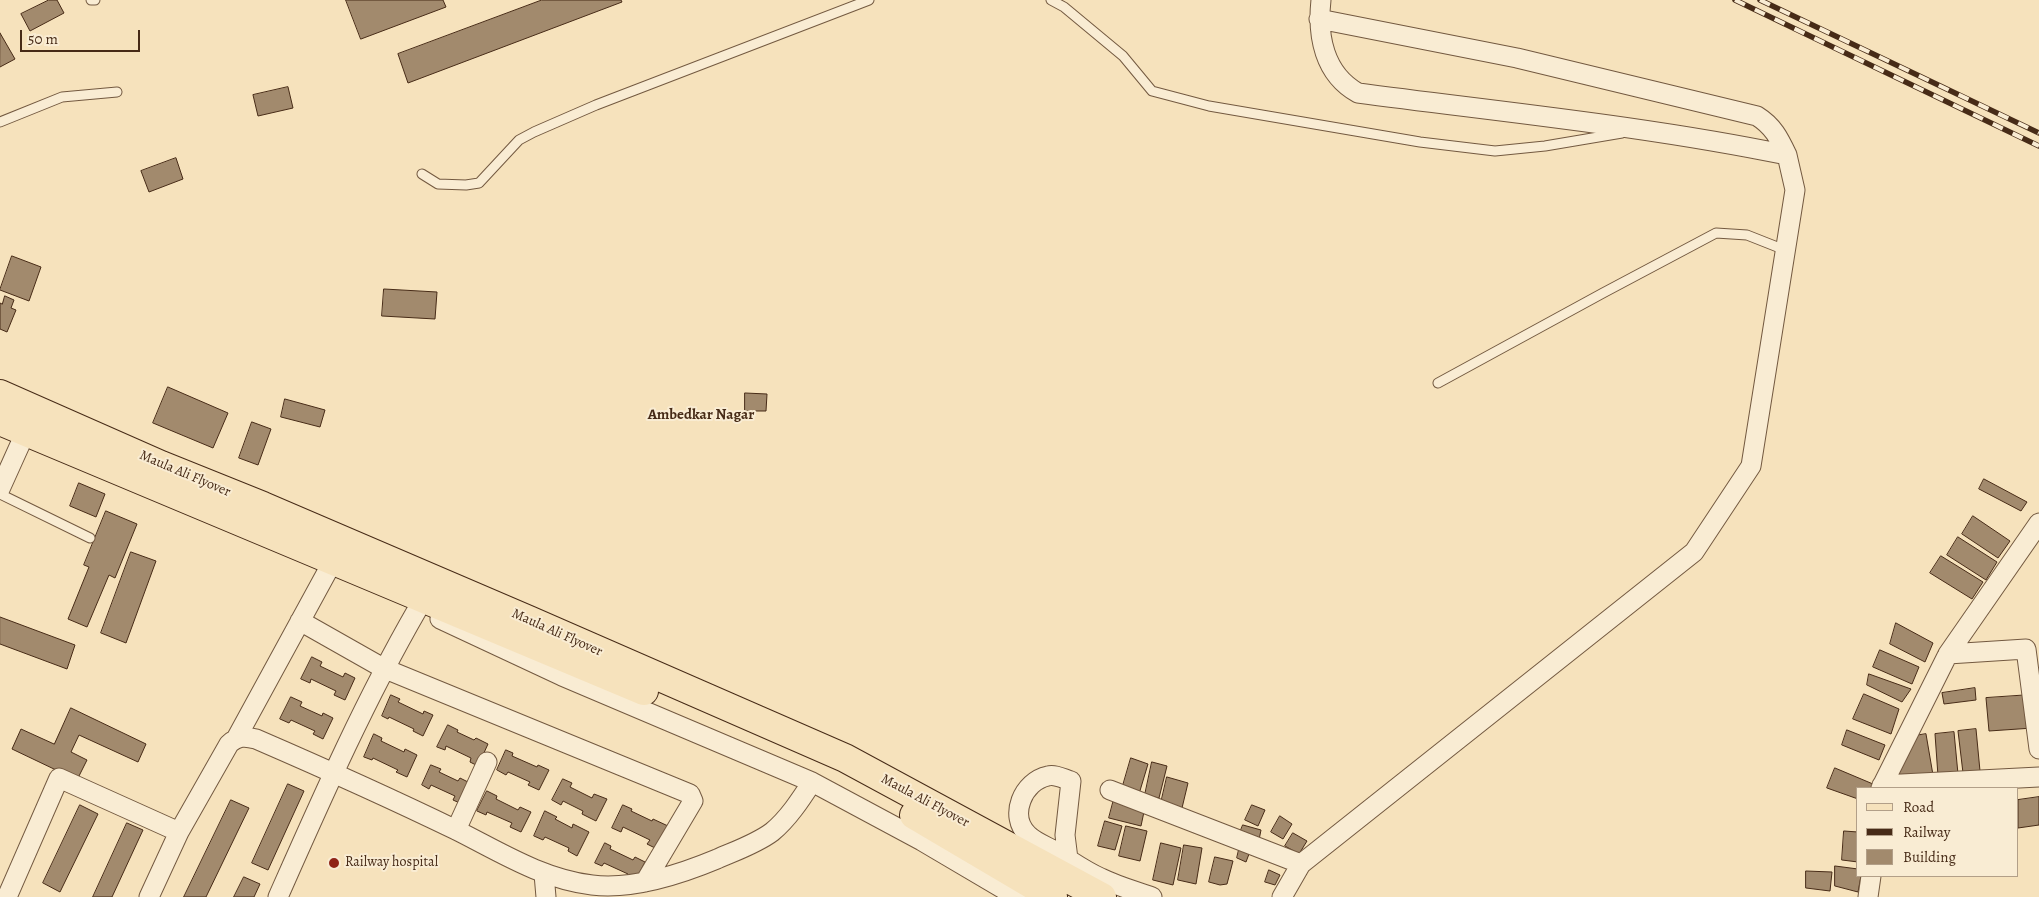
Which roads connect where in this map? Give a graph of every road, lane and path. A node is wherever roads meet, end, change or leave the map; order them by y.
1 (91, 0) edge
2 (96, 0) edge
3 (869, 0) edge
4 (1051, 0) edge
5 (1320, 9) edge
6 (117, 92) dead end
7 (0, 122) edge
8 (1639, 131) junction
9 (1787, 155) junction
10 (422, 174) dead end
11 (1785, 250) junction
12 (1438, 383) dead end
13 (0, 394) edge
14 (0, 421) edge
15 (0, 428) edge
16 (23, 438) junction
17 (0, 490) edge
18 (0, 494) edge
19 (2039, 523) edge
20 (90, 538) dead end
21 (327, 572) junction
22 (417, 610) junction
23 (300, 622) junction
24 (1948, 654) junction
25 (383, 668) junction
26 (237, 737) junction
27 (2039, 749) edge
28 (487, 762) dead end
29 (333, 772) junction
30 (2039, 777) edge
31 (812, 782) junction
32 (1882, 787) edge
33 (1110, 790) dead end
34 (456, 830) junction
35 (179, 832) junction
36 (1068, 859) dead end
37 (1301, 864) junction
38 (544, 874) junction
39 (1871, 877) edge
40 (646, 882) junction
41 (7, 897) edge
42 (149, 897) edge
43 (278, 897) edge
44 (546, 897) edge
45 (1017, 897) edge
46 (1053, 897) edge
47 (1102, 897) edge
48 (1152, 897) edge
49 (1282, 897) edge
50 (1868, 897) edge

1 - 2 lane
3 - 10 lane
4 - 8 lane
5 - 8 street
5 - 9 street
6 - 7 lane
8 - 9 street
9 - 11 street
11 - 12 lane
11 - 37 street
13 - 47 main road, Maula Ali Flyover
14 - 46 main road, Maula Ali Flyover
15 - 16 street
16 - 17 street
16 - 21 street
18 - 20 lane
19 - 24 street
21 - 22 street
21 - 23 street
22 - 25 street
22 - 31 street
23 - 25 street
23 - 26 street
24 - 27 street
24 - 32 street
25 - 29 street
25 - 40 street
26 - 29 street
26 - 35 street
28 - 34 street
29 - 34 street
29 - 43 street
30 - 32 street
31 - 40 street
31 - 45 street
33 - 37 street
34 - 38 street
35 - 41 street
35 - 42 street
36 - 48 street
37 - 49 street
38 - 40 street
38 - 44 street
39 - 50 street

